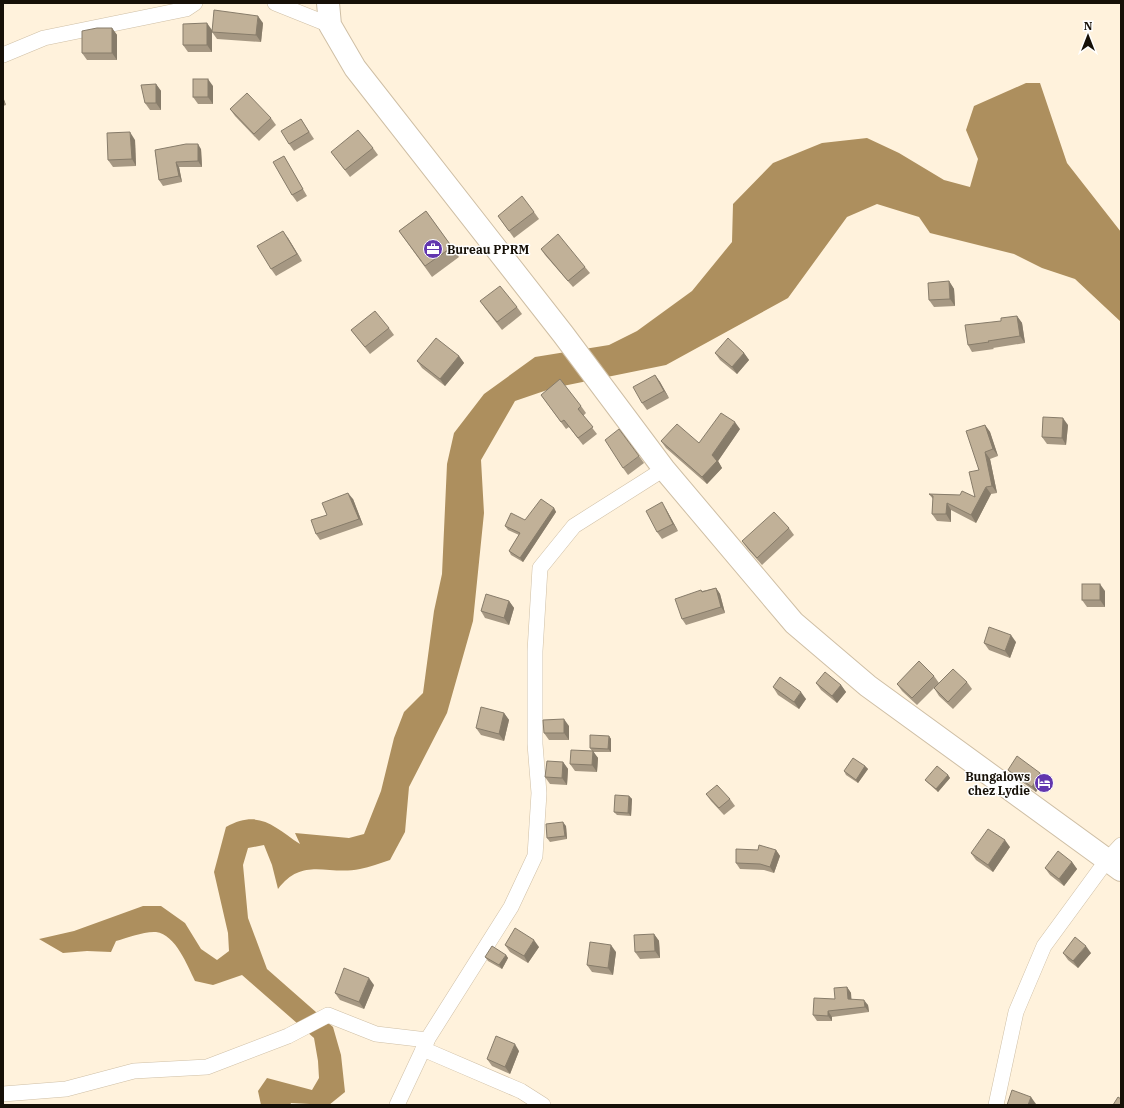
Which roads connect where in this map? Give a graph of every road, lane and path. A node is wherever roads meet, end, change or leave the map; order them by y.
1 (195, 3) edge
2 (275, 3) edge
3 (328, 3) edge
4 (330, 25) junction
5 (3, 55) edge
6 (664, 469) junction
7 (1116, 858) edge
8 (425, 1045) junction
9 (3, 1094) edge
10 (398, 1105) edge
11 (544, 1105) edge
12 (996, 1105) edge

1 - 5 street
2 - 4 street
3 - 4 main road
4 - 6 main road
6 - 7 main road
6 - 8 street
7 - 12 street
8 - 9 street
8 - 10 street
8 - 11 street

